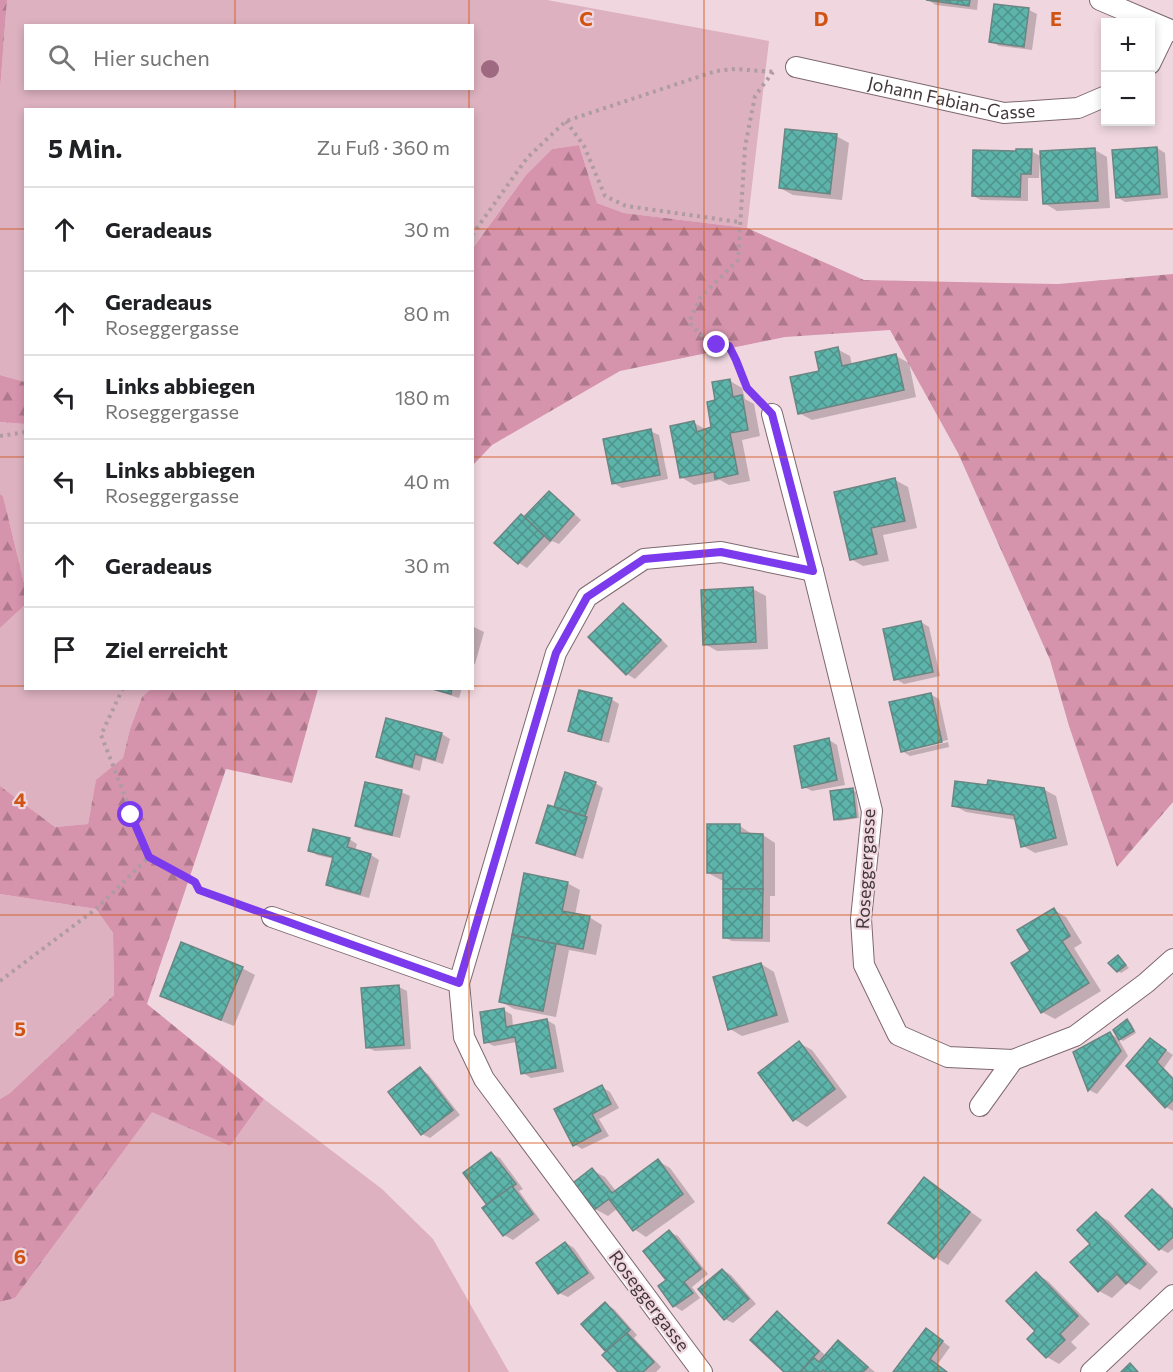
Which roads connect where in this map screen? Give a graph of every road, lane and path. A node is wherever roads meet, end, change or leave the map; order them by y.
1 (1100, 0) edge
2 (1170, 30) edge
3 (1155, 56) edge
4 (796, 67) joint
5 (773, 72) junction
6 (1101, 98) edge
7 (566, 121) junction
8 (739, 222) junction
9 (474, 232) edge
10 (772, 414) joint
11 (24, 432) edge
12 (0, 436) edge
13 (813, 571) junction
14 (122, 690) edge
15 (149, 857) junction
16 (272, 917) joint
17 (1173, 959) edge
18 (0, 981) edge
19 (459, 983) junction
20 (1013, 1060) junction
21 (980, 1106) dead end
22 (1173, 1295) edge
23 (702, 1372) edge
24 (1091, 1372) edge

1 - 2 street
2 - 3 street
4 - 5 path
4 - 6 street, Johann Fabian-Gasse
5 - 7 path
5 - 8 path
7 - 8 path
7 - 9 path
8 - 10 path
10 - 13 street, Roseggergasse
11 - 12 path
13 - 19 street, Roseggergasse
13 - 20 street, Roseggergasse
14 - 15 path
15 - 16 path
15 - 18 path
16 - 19 street
17 - 20 street, Roseggergasse
19 - 23 street, Roseggergasse
20 - 21 street
22 - 24 street

